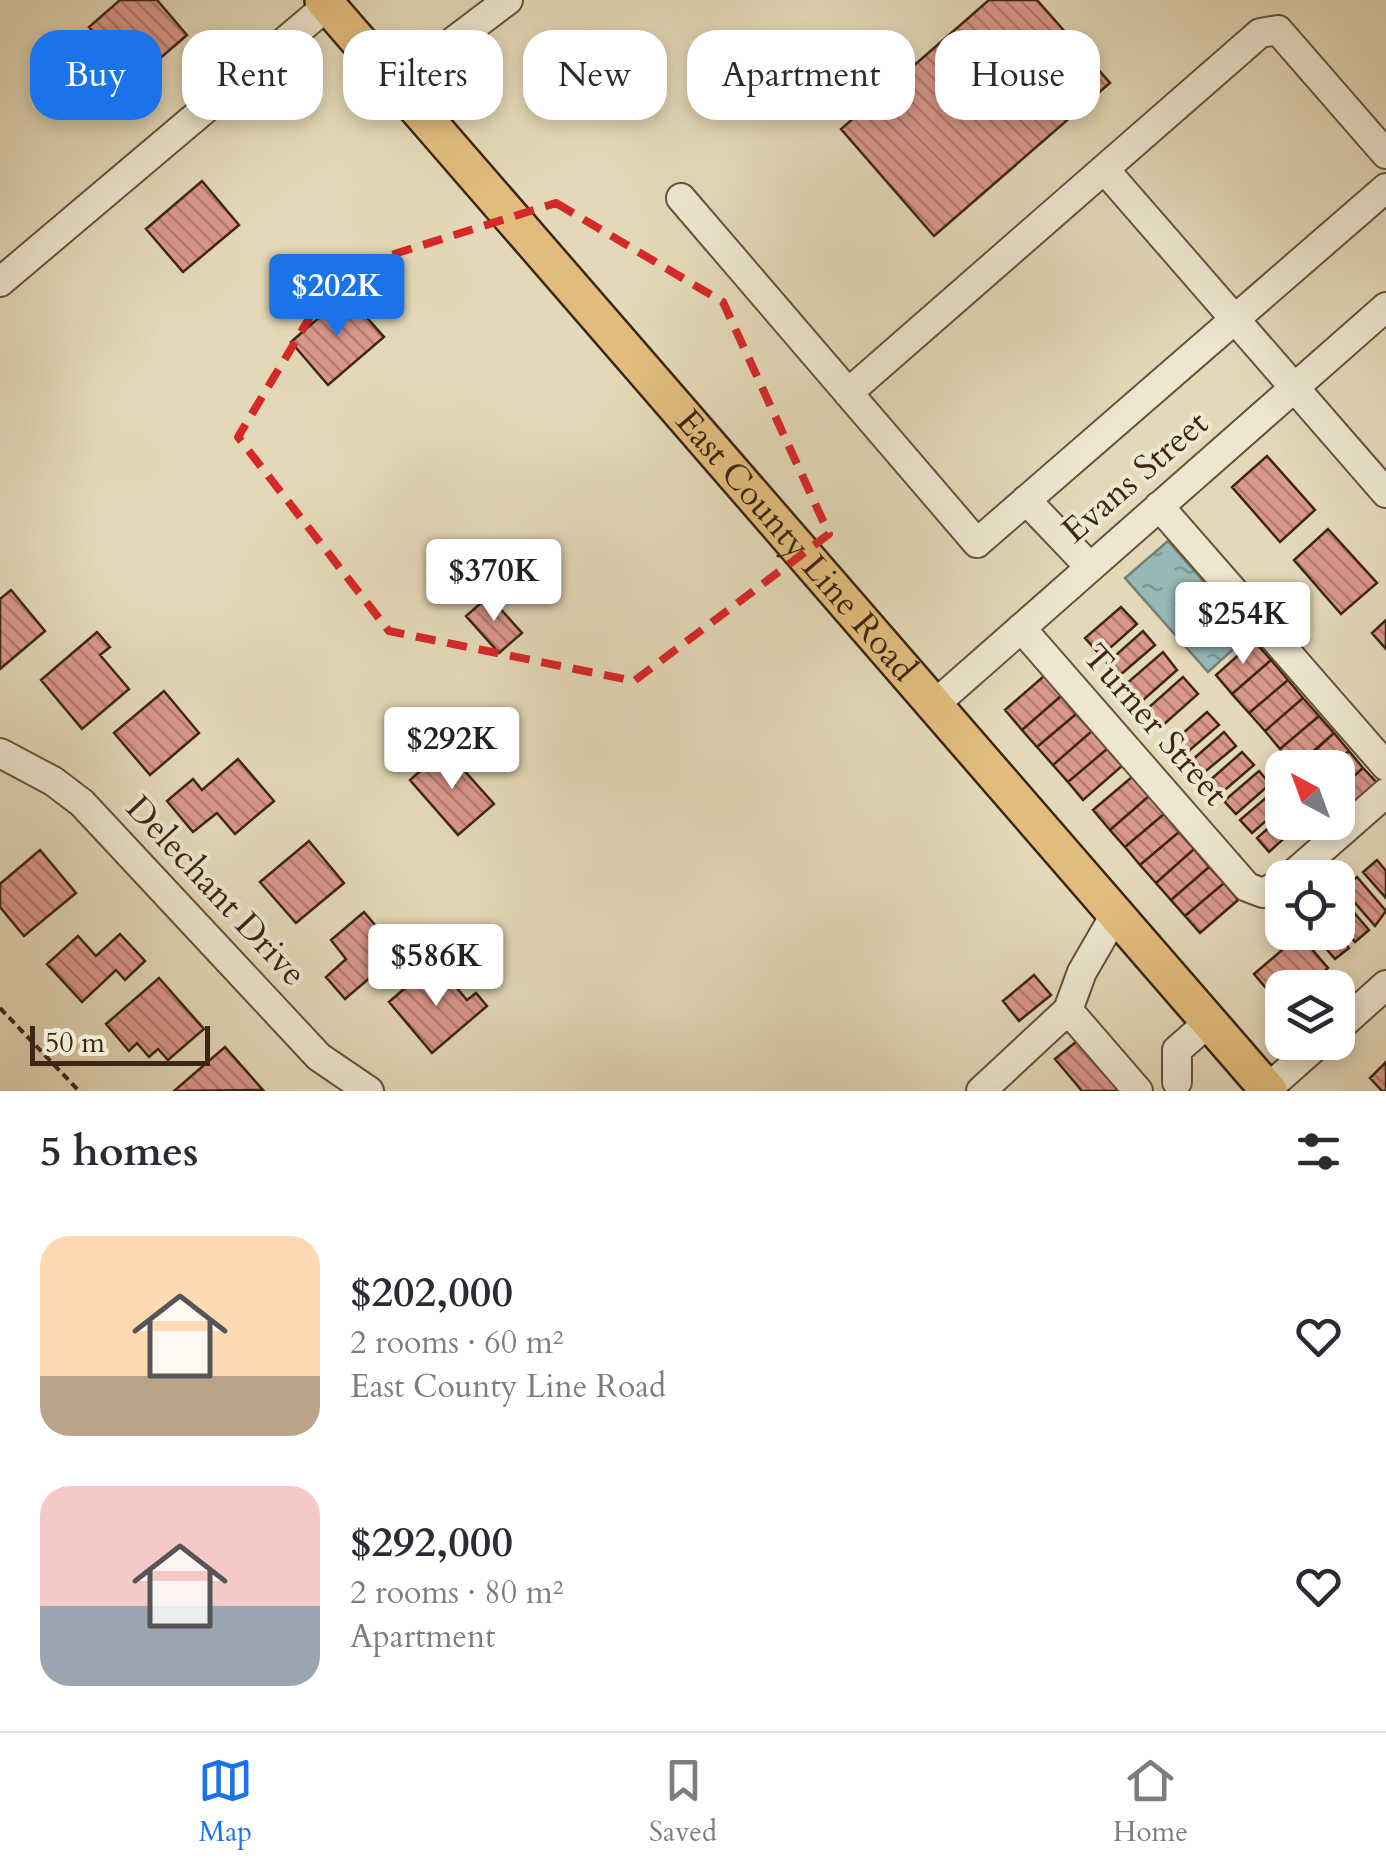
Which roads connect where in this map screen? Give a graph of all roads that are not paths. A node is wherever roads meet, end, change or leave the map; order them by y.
1 (508, 0) edge
2 (326, 3) edge
3 (349, 30) edge
4 (468, 30) edge
5 (426, 120) edge
6 (1386, 154) edge
7 (1105, 170) junction
8 (1386, 188) edge
9 (681, 198) dead end
10 (0, 282) edge
11 (1386, 306) edge
12 (1234, 320) junction
13 (1295, 388) junction
14 (848, 392) junction
15 (1386, 493) edge
16 (1026, 500) junction
17 (1159, 506) junction
18 (1089, 566) junction
19 (1020, 628) junction
20 (934, 705) junction
21 (0, 753) edge
22 (1386, 766) edge
23 (1386, 794) edge
24 (1310, 860) edge
25 (1265, 892) edge
26 (1115, 914) junction
27 (1386, 985) edge
28 (1068, 1010) junction
29 (1355, 1013) edge
30 (1209, 1022) junction
31 (1300, 1060) edge
32 (1176, 1082) dead end
33 (1267, 1090) edge
34 (370, 1091) edge
35 (982, 1091) edge
36 (1138, 1091) edge

1 - 4 street
2 - 3 main road, East County Line Road
2 - 10 street
5 - 20 main road, East County Line Road
6 - 7 street
7 - 12 street
7 - 14 street
8 - 12 street
9 - 14 street
11 - 13 street, Evans Street
12 - 13 street
12 - 16 street
13 - 15 street
13 - 17 street, Evans Street
14 - 16 street
16 - 18 street
17 - 18 street, Evans Street
17 - 22 street
18 - 19 street, Evans Street
19 - 20 street, Evans Street
19 - 25 street, Turner Street
20 - 26 main road, East County Line Road
21 - 34 street, Delechant Drive
23 - 24 street
26 - 28 street
26 - 30 main road, East County Line Road
27 - 29 street
28 - 35 street
28 - 36 street
30 - 32 street
30 - 33 main road, East County Line Road
31 - 33 street

